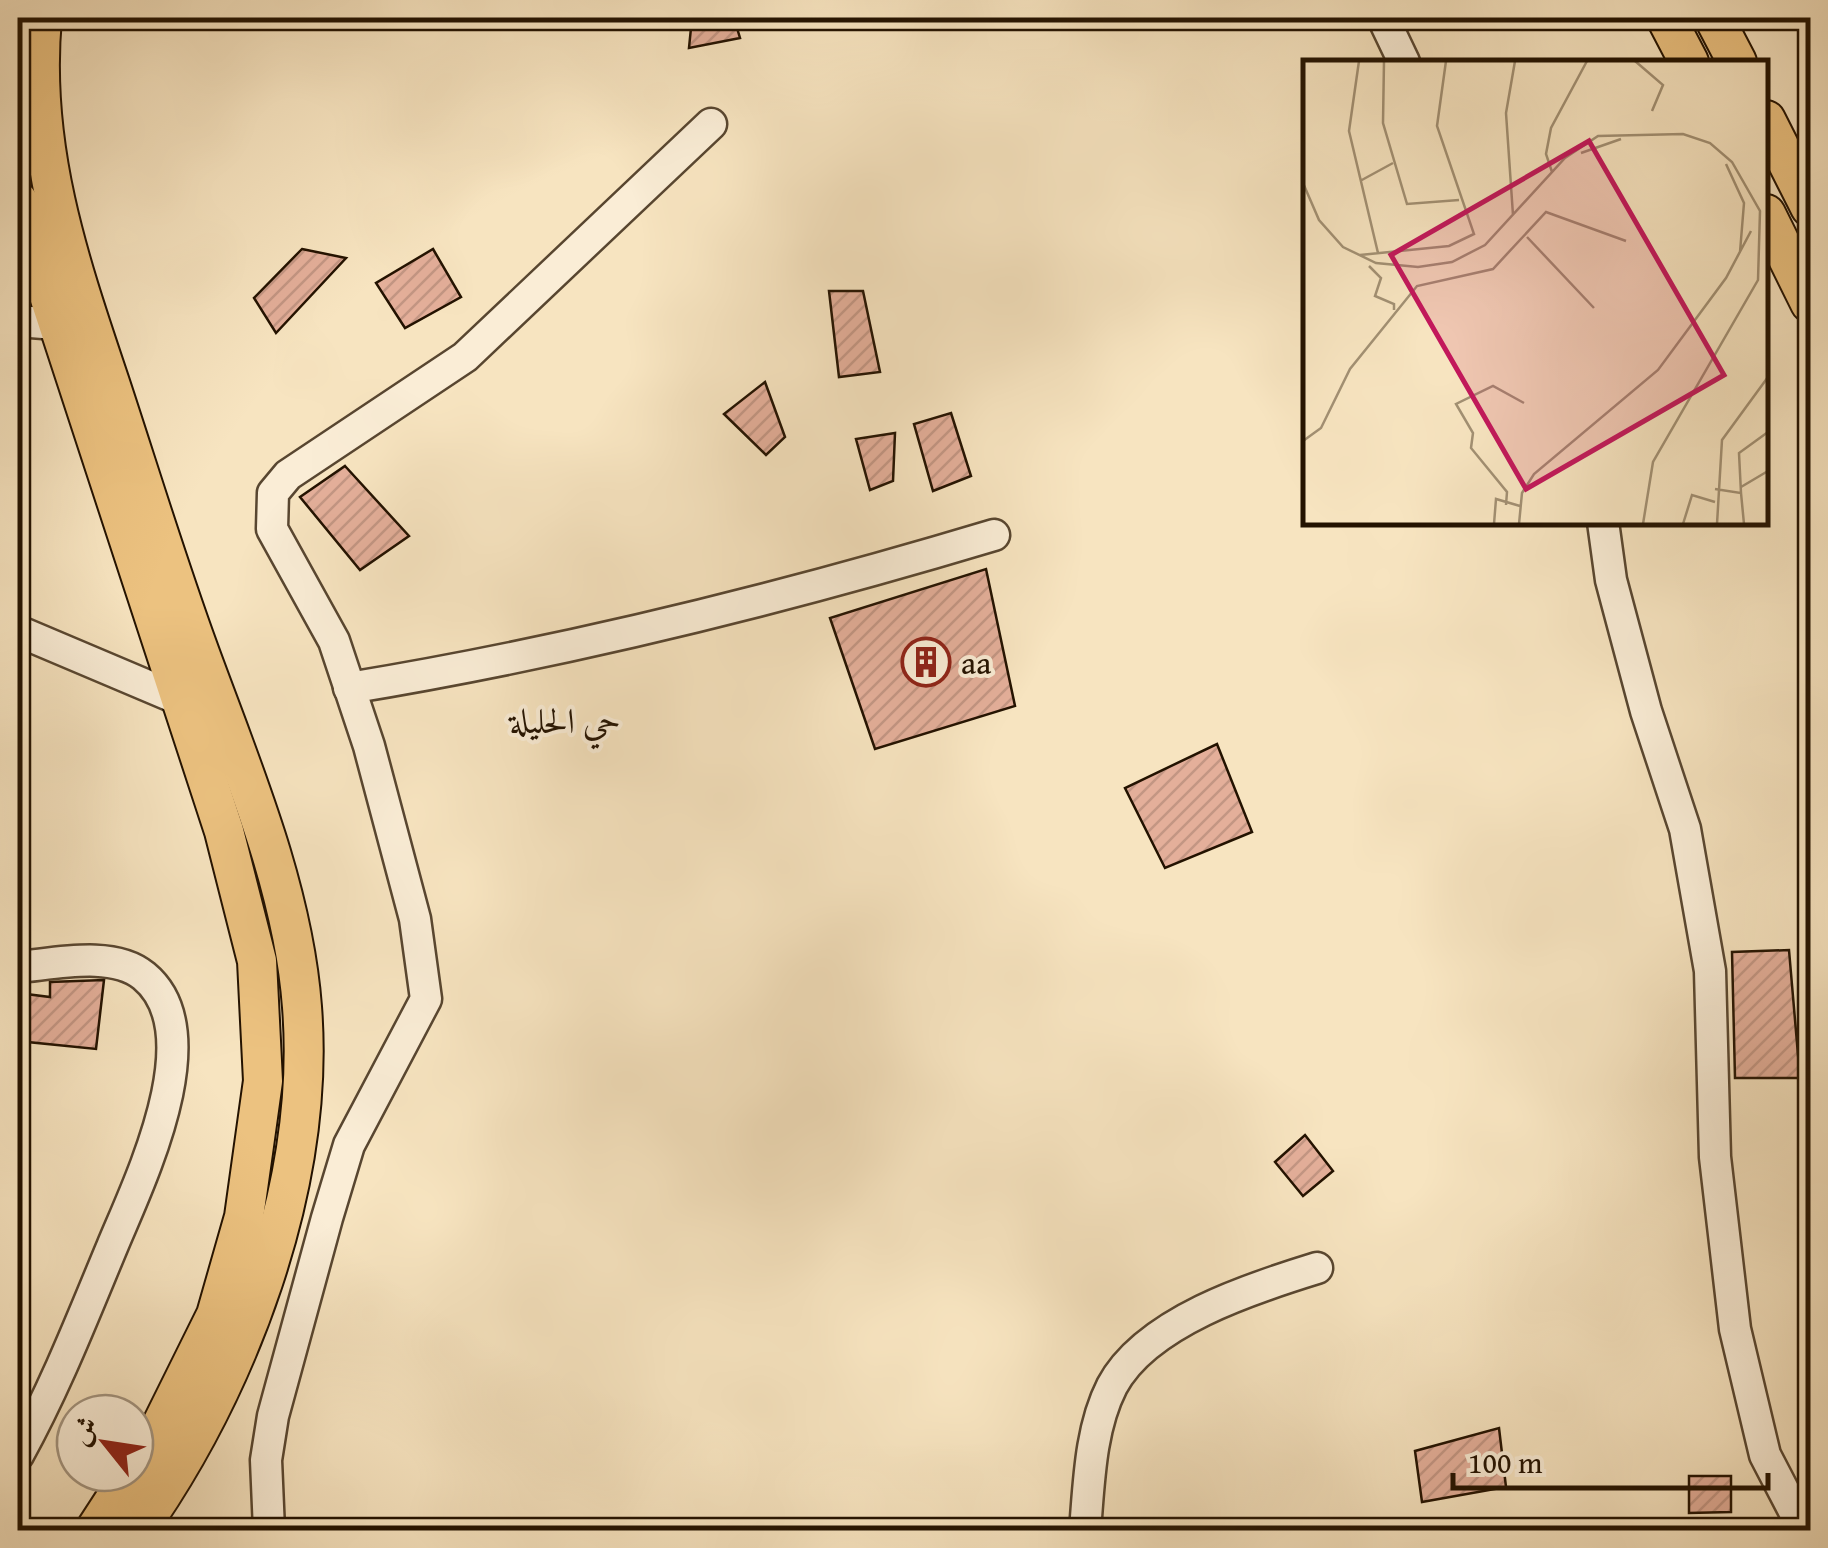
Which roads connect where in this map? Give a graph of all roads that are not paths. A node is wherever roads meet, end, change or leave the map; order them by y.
1 (42, 18) edge
2 (1384, 18) edge
3 (1666, 18) edge
4 (1714, 18) edge
5 (1403, 60) edge
6 (1688, 60) edge
7 (1736, 60) edge
8 (711, 124) dead end
9 (1768, 124) edge
10 (1805, 198) edge
11 (18, 202) edge
12 (1768, 211) edge
13 (1768, 216) edge
14 (1810, 302) edge
15 (18, 321) edge
16 (56, 324) junction
17 (1604, 525) edge
18 (994, 536) dead end
19 (18, 631) edge
20 (349, 688) junction
21 (181, 700) junction
22 (18, 966) edge
23 (296, 1132) junction
24 (349, 1145) junction
25 (1316, 1268) dead end
26 (155, 1436) edge
27 (18, 1455) edge
28 (118, 1493) edge
29 (95, 1530) edge
30 (138, 1530) edge
31 (269, 1530) edge
32 (1085, 1530) edge
33 (1804, 1530) edge

1 - 23 main road
2 - 5 street
3 - 6 main road
4 - 7 main road
8 - 20 street
9 - 10 main road
10 - 12 main road
11 - 16 main road
13 - 14 main road
15 - 16 street
16 - 21 main road
17 - 33 street
18 - 20 street
19 - 21 street
20 - 24 street
21 - 26 main road
22 - 27 street
23 - 24 street
23 - 30 main road
24 - 31 street
25 - 32 street
28 - 29 main road

